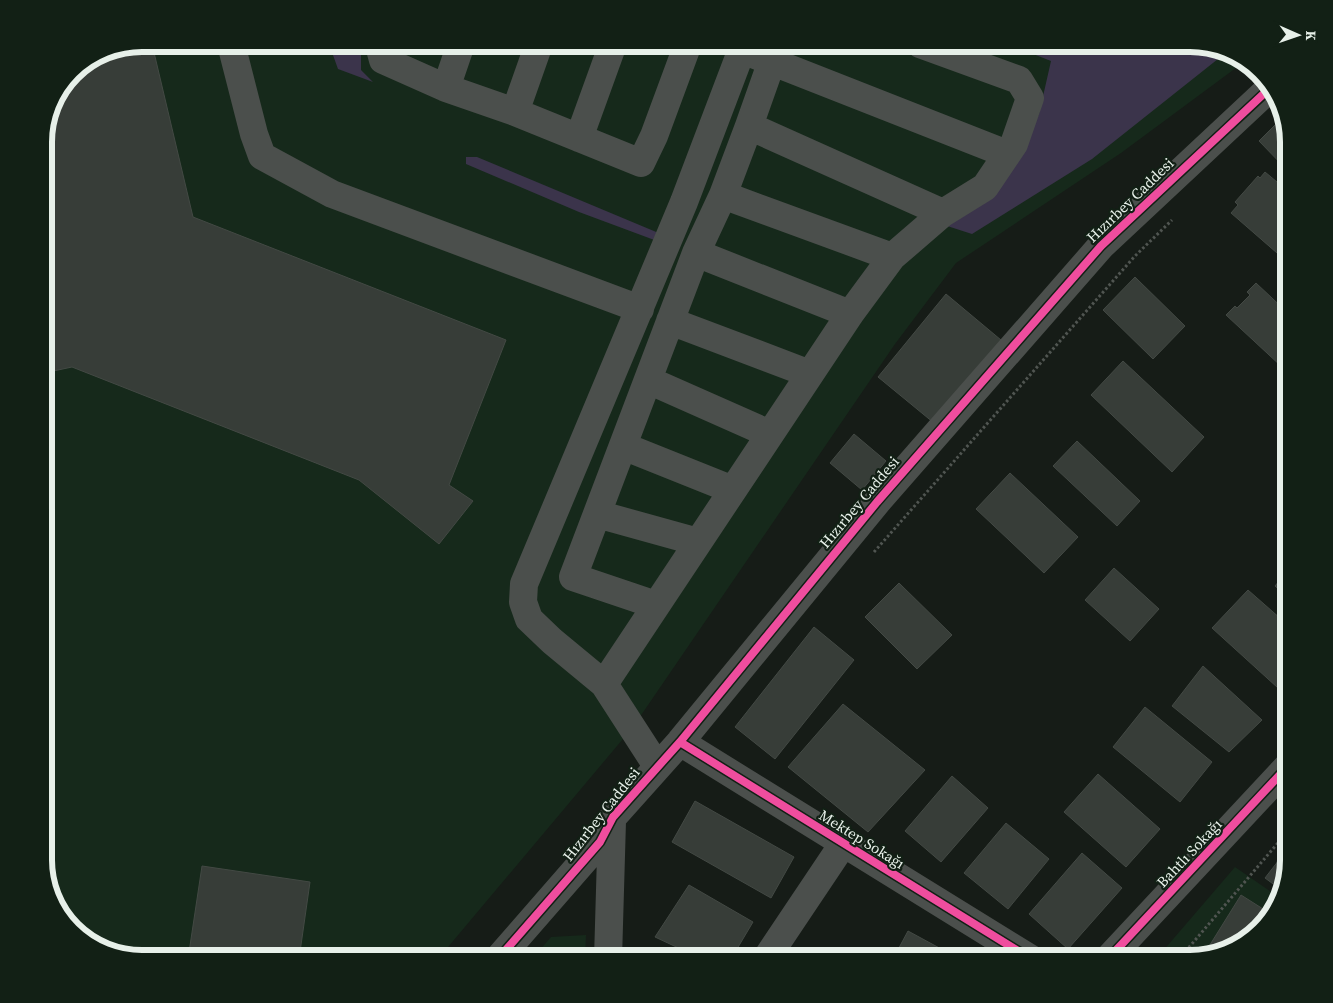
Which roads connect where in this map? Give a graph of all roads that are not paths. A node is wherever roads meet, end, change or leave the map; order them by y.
1 (233, 52) edge
2 (381, 52) edge
3 (458, 52) edge
4 (536, 52) edge
5 (610, 52) edge
6 (685, 52) edge
7 (735, 52) edge
8 (942, 52) edge
9 (775, 53) edge
10 (446, 88) junction
11 (1265, 93) edge
12 (515, 112) junction
13 (749, 126) junction
14 (579, 138) junction
15 (1007, 154) junction
16 (723, 195) junction
17 (943, 213) junction
18 (696, 253) junction
19 (892, 257) junction
20 (640, 309) junction
21 (850, 314) junction
22 (670, 321) junction
23 (810, 374) junction
24 (648, 380) junction
25 (770, 434) junction
26 (622, 446) junction
27 (733, 490) junction
28 (596, 514) junction
29 (698, 542) junction
30 (656, 605) junction
31 (604, 684) junction
32 (680, 742) junction
33 (656, 766) junction
34 (1280, 775) edge
35 (613, 817) junction
36 (600, 842) junction
37 (843, 844) junction
38 (506, 950) edge
39 (595, 950) edge
40 (608, 950) edge
41 (772, 950) edge
42 (1016, 950) edge
43 (1116, 950) edge

1 - 20 street
2 - 10 street
3 - 10 street
4 - 12 street
5 - 14 street
6 - 14 street
7 - 20 street
8 - 15 street
9 - 13 street
9 - 15 street
10 - 12 street
11 - 32 street, Hızırbey Caddesi
12 - 14 street
13 - 16 street
13 - 17 street
15 - 17 street
16 - 18 street
16 - 19 street
17 - 19 street
18 - 21 street
18 - 22 street
19 - 21 street
20 - 31 street
21 - 23 street
22 - 23 street
22 - 24 street
23 - 25 street
24 - 25 street
24 - 26 street
25 - 27 street
26 - 27 street
26 - 28 street
27 - 29 street
28 - 29 street
28 - 30 street
29 - 30 street
30 - 31 street
31 - 33 street
32 - 33 street, Hızırbey Caddesi
32 - 37 street, Mektep Sokağı
33 - 35 street, Hızırbey Caddesi
34 - 43 street, Bahtlı Sokağı
35 - 36 street, Hızırbey Caddesi
35 - 40 street
36 - 38 street, Hızırbey Caddesi
36 - 39 street
37 - 41 street
37 - 42 street, Mektep Sokağı

